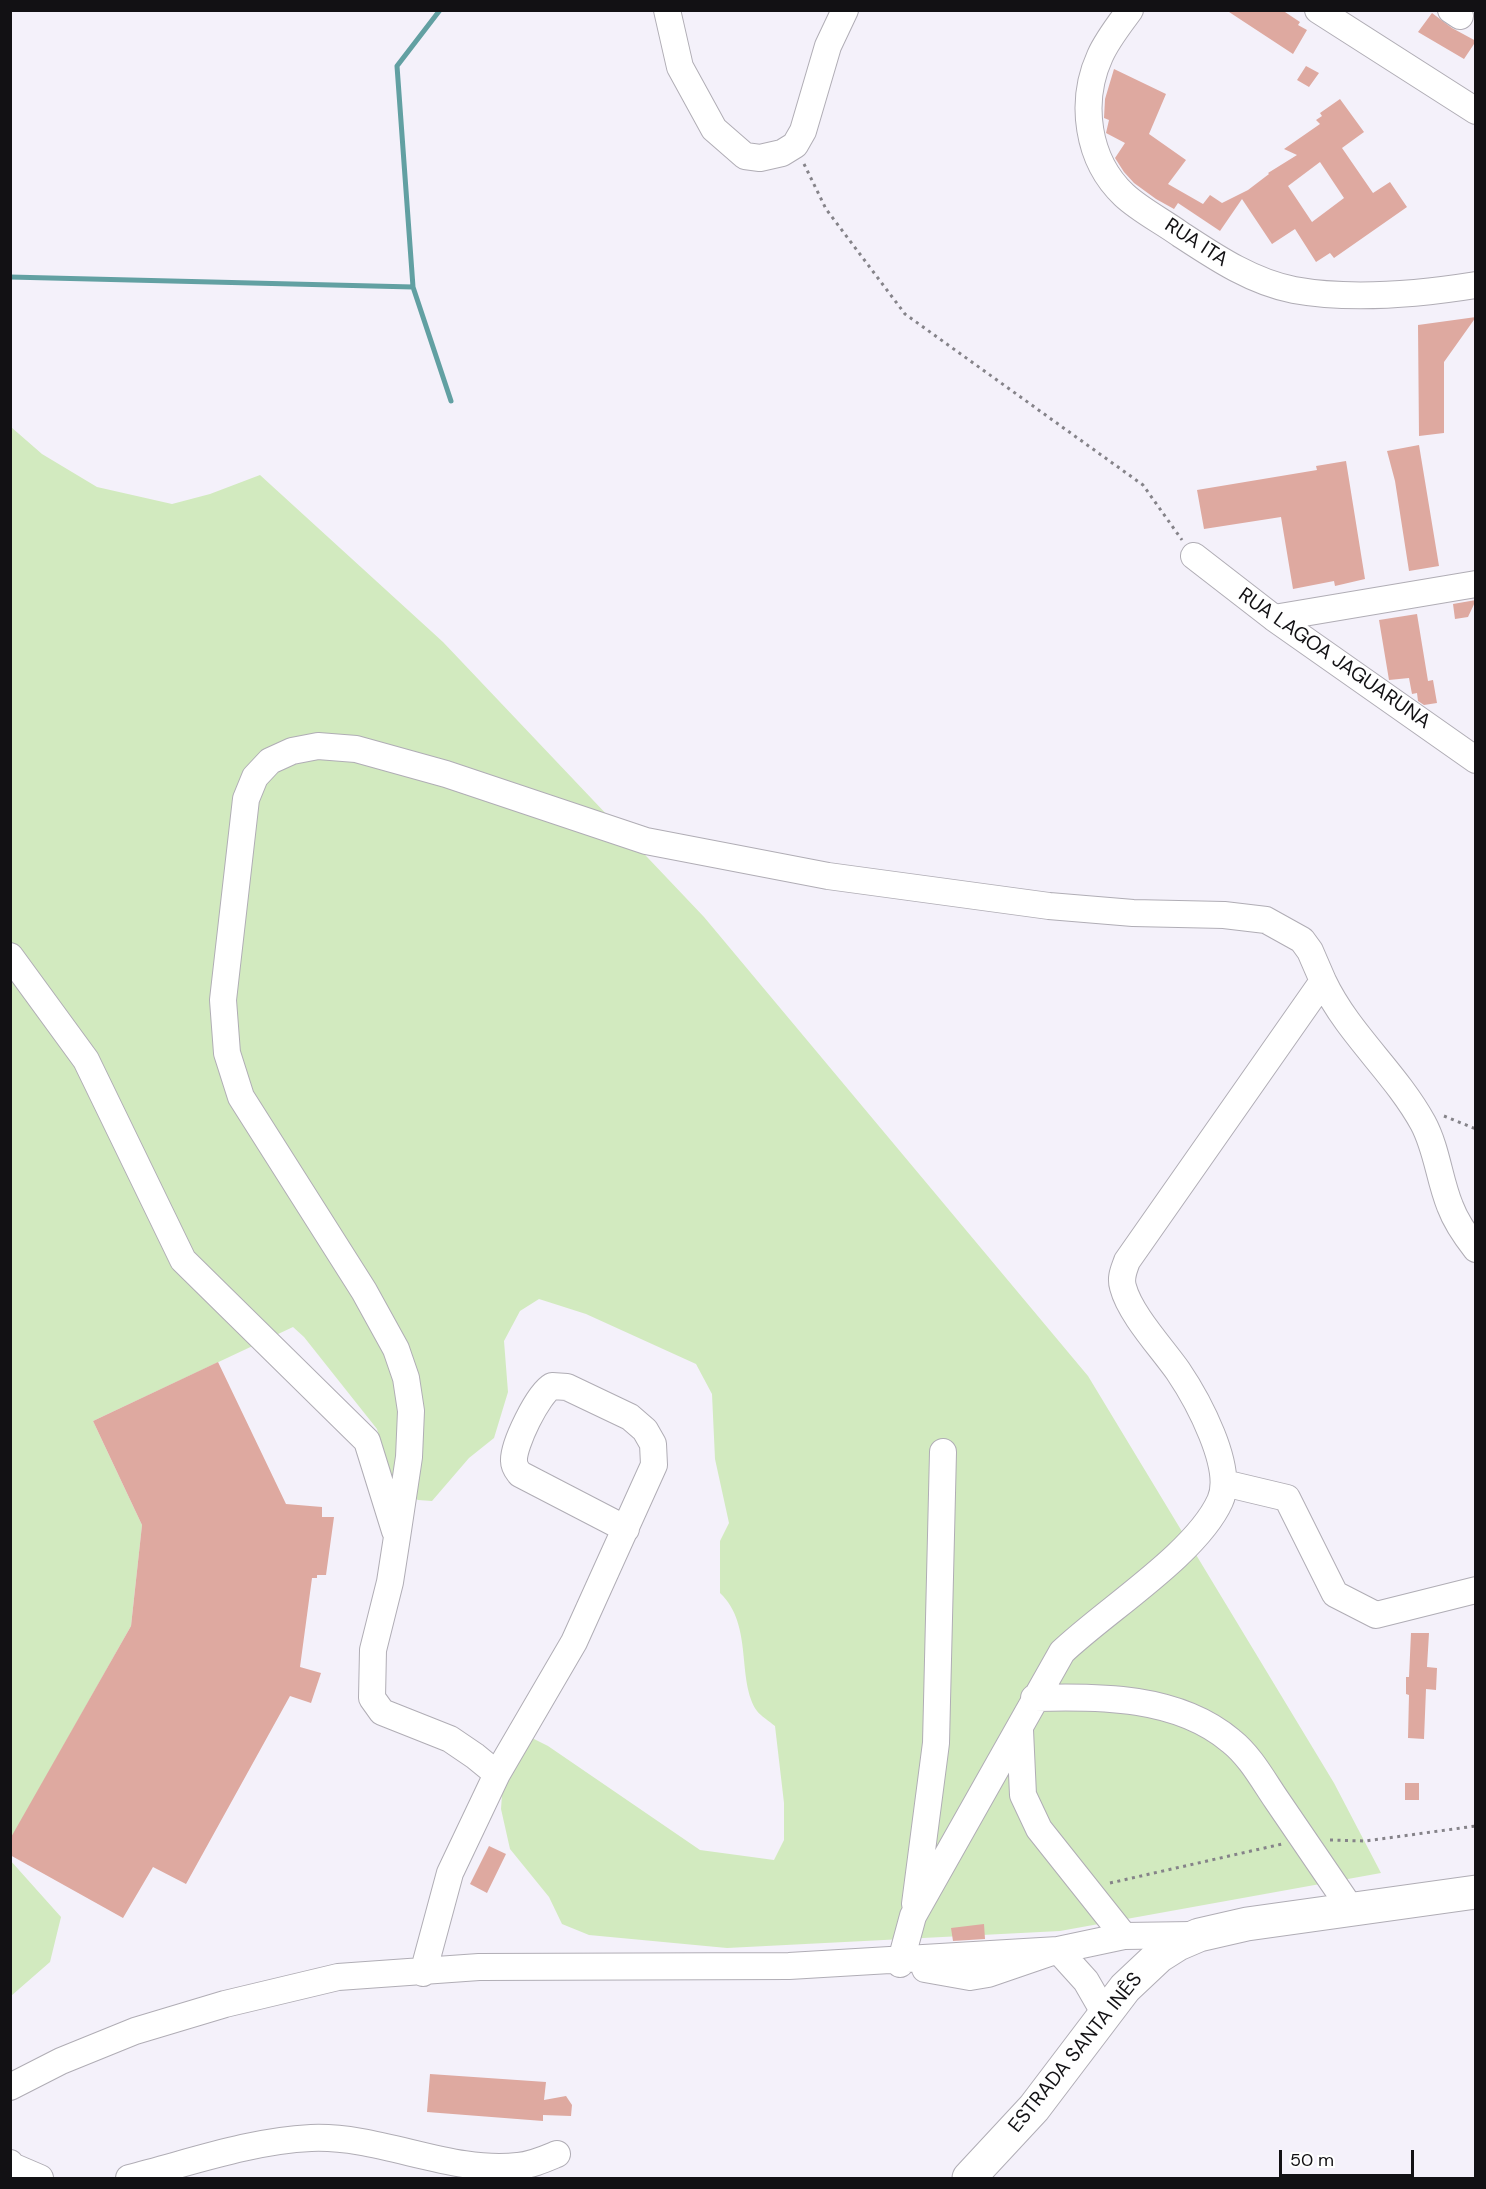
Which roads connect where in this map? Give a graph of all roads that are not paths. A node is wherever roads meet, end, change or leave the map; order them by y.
1 (667, 10) edge
2 (845, 10) edge
3 (1130, 10) edge
4 (1318, 10) edge
5 (1476, 111) edge
6 (1476, 285) edge
7 (1194, 556) road end
8 (1476, 584) edge
9 (1274, 618) junction
10 (1476, 760) edge
11 (10, 956) edge
12 (1323, 981) junction
13 (1476, 1249) edge
14 (943, 1452) dead end
15 (1224, 1483) junction
16 (626, 1529) junction
17 (397, 1537) junction
18 (1476, 1590) edge
19 (1034, 1698) junction
20 (1020, 1728) junction
21 (497, 1774) junction
22 (1476, 1892) edge
23 (1352, 1909) junction
24 (913, 1916) junction
25 (1198, 1935) junction
26 (1124, 1936) junction
27 (1058, 1950) junction
28 (898, 1961) junction
29 (423, 1973) junction
30 (1104, 2014) junction
31 (10, 2087) edge
32 (557, 2154) dead end
33 (11, 2165) edge
34 (40, 2178) edge
35 (129, 2178) edge
36 (969, 2178) edge

1 - 2 street
3 - 6 street, RUA ITA
4 - 5 street
7 - 9 street, RUA LAGOA JAGUARUNA
8 - 9 street
9 - 10 street, RUA LAGOA JAGUARUNA
11 - 17 street
12 - 13 street
12 - 15 street
12 - 17 street
14 - 24 street
15 - 18 street
15 - 19 street
16 - 16 street
16 - 21 street
17 - 21 street
19 - 20 street
19 - 23 street
20 - 24 street
20 - 26 street
21 - 29 street
22 - 23 main road, ESTRADA SANTA INÊS
23 - 25 main road, ESTRADA SANTA INÊS
24 - 28 street
25 - 26 street
25 - 30 main road, ESTRADA SANTA INÊS
26 - 27 street
27 - 28 street
27 - 30 street
28 - 29 street
29 - 31 street
30 - 36 main road, ESTRADA SANTA INÊS
32 - 35 street
33 - 34 street

